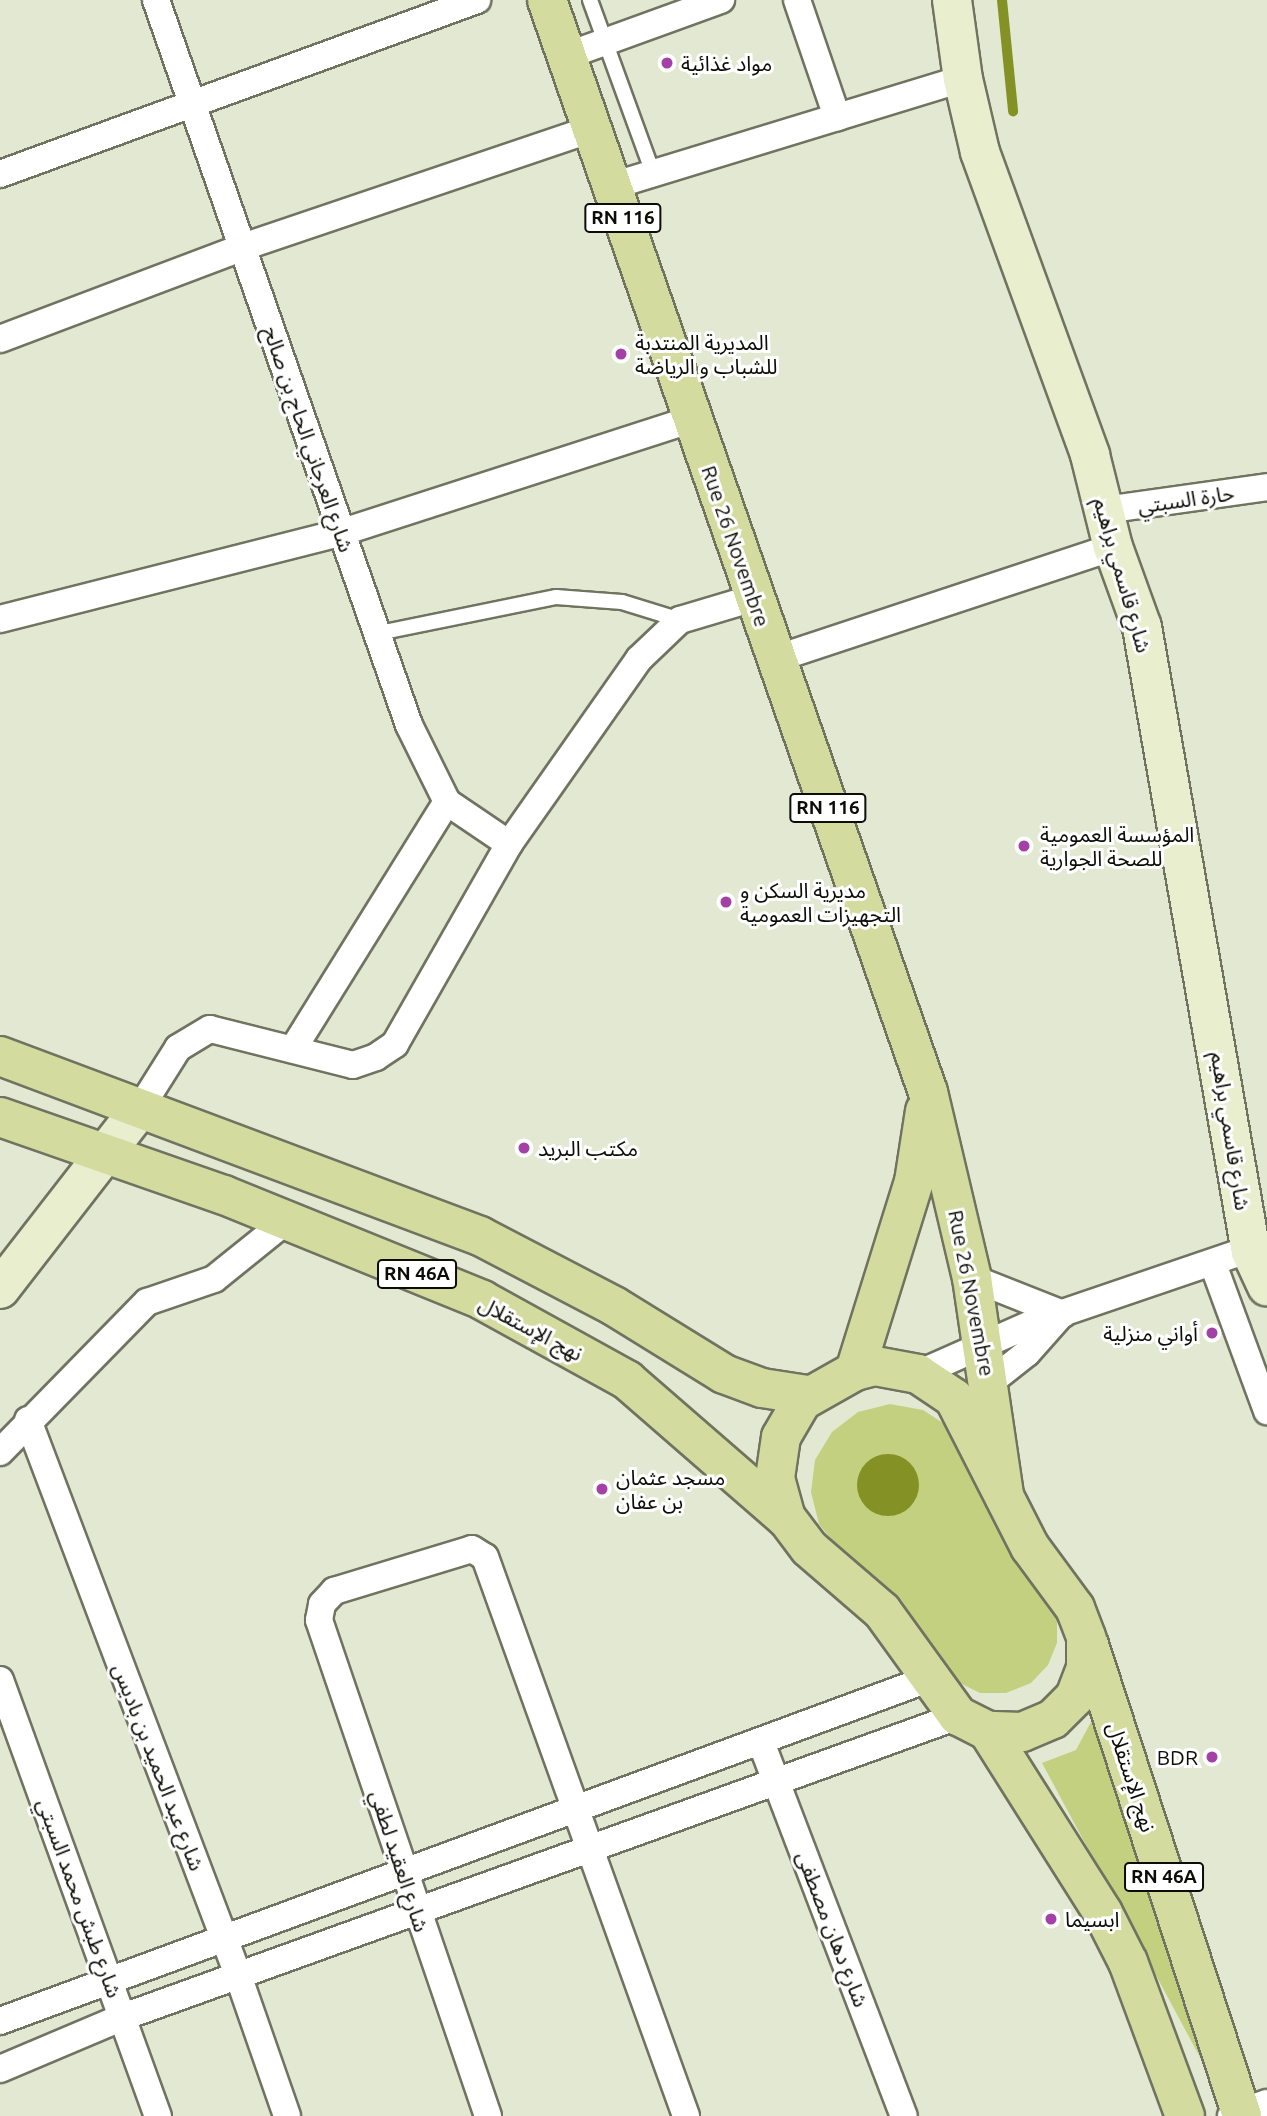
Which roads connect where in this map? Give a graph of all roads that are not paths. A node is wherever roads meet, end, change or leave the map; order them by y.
1 (156, 0) edge
2 (477, 0) edge
3 (547, 0) edge
4 (590, 0) edge
5 (721, 0) edge
6 (797, 0) edge
7 (952, 0) edge
8 (605, 43) junction
9 (566, 56) junction
10 (963, 79) junction
11 (192, 103) junction
12 (836, 117) junction
13 (592, 129) junction
14 (653, 173) junction
15 (0, 174) edge
16 (612, 186) junction
17 (243, 247) junction
18 (0, 339) edge
19 (696, 428) junction
20 (1267, 487) edge
21 (1104, 510) junction
22 (340, 533) junction
23 (1113, 547) junction
24 (754, 598) junction
25 (0, 619) edge
26 (680, 620) junction
27 (379, 634) junction
28 (775, 659) junction
29 (447, 802) junction
30 (509, 844) junction
31 (293, 1049) junction
32 (0, 1056) edge
33 (928, 1092) junction
34 (139, 1110) junction
35 (0, 1117) edge
36 (106, 1154) junction
37 (285, 1222) junction
38 (1259, 1248) edge
39 (1213, 1264) junction
40 (972, 1278) junction
41 (1267, 1286) edge
42 (0, 1289) edge
43 (1063, 1314) junction
44 (984, 1342) junction
45 (855, 1371) junction
46 (918, 1374) junction
47 (989, 1383) junction
48 (807, 1395) junction
49 (1267, 1411) edge
50 (28, 1420) junction
51 (0, 1452) edge
52 (1004, 1496) junction
53 (786, 1518) junction
54 (1087, 1637) junction
55 (928, 1679) junction
56 (0, 1680) edge
57 (973, 1723) junction
58 (761, 1742) junction
59 (776, 1781) junction
60 (575, 1810) junction
61 (589, 1850) junction
62 (405, 1874) junction
63 (417, 1913) junction
64 (224, 1937) junction
65 (238, 1975) junction
66 (110, 1979) junction
67 (123, 2017) junction
68 (0, 2021) edge
69 (0, 2069) edge
70 (1245, 2112) edge
71 (158, 2116) edge
72 (287, 2116) edge
73 (488, 2116) edge
74 (686, 2116) edge
75 (904, 2116) edge
76 (1185, 2116) edge

1 - 11 street, شارع العرجاني الحاج بن صالح
2 - 11 street
3 - 9 main road, Rue 26 Novembre / RN 116
4 - 8 lane
5 - 8 street
6 - 12 street
7 - 10 street, شارع قاسمي براهيم
8 - 9 street
8 - 14 lane
9 - 13 main road, Rue 26 Novembre / RN 116
10 - 12 street
10 - 21 street, شارع قاسمي براهيم
11 - 15 street
11 - 17 street, شارع العرجاني الحاج بن صالح
12 - 14 street
13 - 16 main road, Rue 26 Novembre / RN 116
13 - 17 street
14 - 16 street
16 - 19 main road, Rue 26 Novembre / RN 116
17 - 18 street
17 - 22 street, شارع العرجاني الحاج بن صالح
19 - 22 street
19 - 24 main road, Rue 26 Novembre / RN 116
20 - 21 street, حارة السبتي
21 - 23 street, شارع قاسمي براهيم
22 - 25 street
22 - 27 street, شارع العرجاني الحاج بن صالح
23 - 28 street
23 - 38 street, شارع قاسمي براهيم
24 - 26 street
24 - 28 main road, Rue 26 Novembre / RN 116
26 - 27 lane
26 - 30 street
27 - 29 street, شارع العرجاني الحاج بن صالح
28 - 33 main road, Rue 26 Novembre / RN 116
29 - 30 street, شارع العرجاني الحاج بن صالح
29 - 31 street
30 - 31 street
31 - 34 street
32 - 34 main road, RN 46A
33 - 40 main road, Rue 26 Novembre / RN 116
33 - 45 main road, Rue 26 Novembre / RN 116
34 - 36 street
34 - 48 main road, RN 46A
35 - 36 main road, نهج الإستقلال / RN 46A
36 - 37 main road, نهج الإستقلال / RN 46A
36 - 42 street
37 - 50 street
37 - 53 main road, نهج الإستقلال / RN 46A
38 - 39 street
38 - 41 street, شارع قاسمي براهيم
39 - 43 street
39 - 49 street
40 - 43 street
40 - 44 main road, Rue 26 Novembre / RN 116
43 - 44 street
43 - 47 street
44 - 46 street
44 - 47 main road, Rue 26 Novembre / RN 116
45 - 46 main road
45 - 48 main road
46 - 52 main road, نهج الإستقلال
47 - 52 main road, Rue 26 Novembre / RN 116
48 - 53 main road
50 - 51 street
50 - 64 street, شارع عبد الحميد بن باديس
52 - 54 main road, نهج الإستقلال
53 - 55 main road
54 - 57 main road
54 - 70 main road, نهج الإستقلال / RN 46A
55 - 57 main road
55 - 58 street
56 - 66 street, شارع طبش محمد السبتي
57 - 59 street
57 - 76 main road, RN 46A
58 - 59 street, شارع دهان مصطفى
58 - 60 street
59 - 61 street
59 - 75 street, شارع دهان مصطفى
60 - 61 street
60 - 62 street
60 - 62 street, شارع العقيد لطفي
61 - 63 street
61 - 74 street
62 - 63 street, شارع العقيد لطفي
62 - 64 street
63 - 65 street
63 - 73 street, شارع العقيد لطفي
64 - 65 street, شارع عبد الحميد بن باديس
64 - 66 street
65 - 67 street
65 - 72 street, شارع عبد الحميد بن باديس
66 - 67 street, شارع طبش محمد السبتي
66 - 68 street
67 - 69 street
67 - 71 street, شارع طبش محمد السبتي

